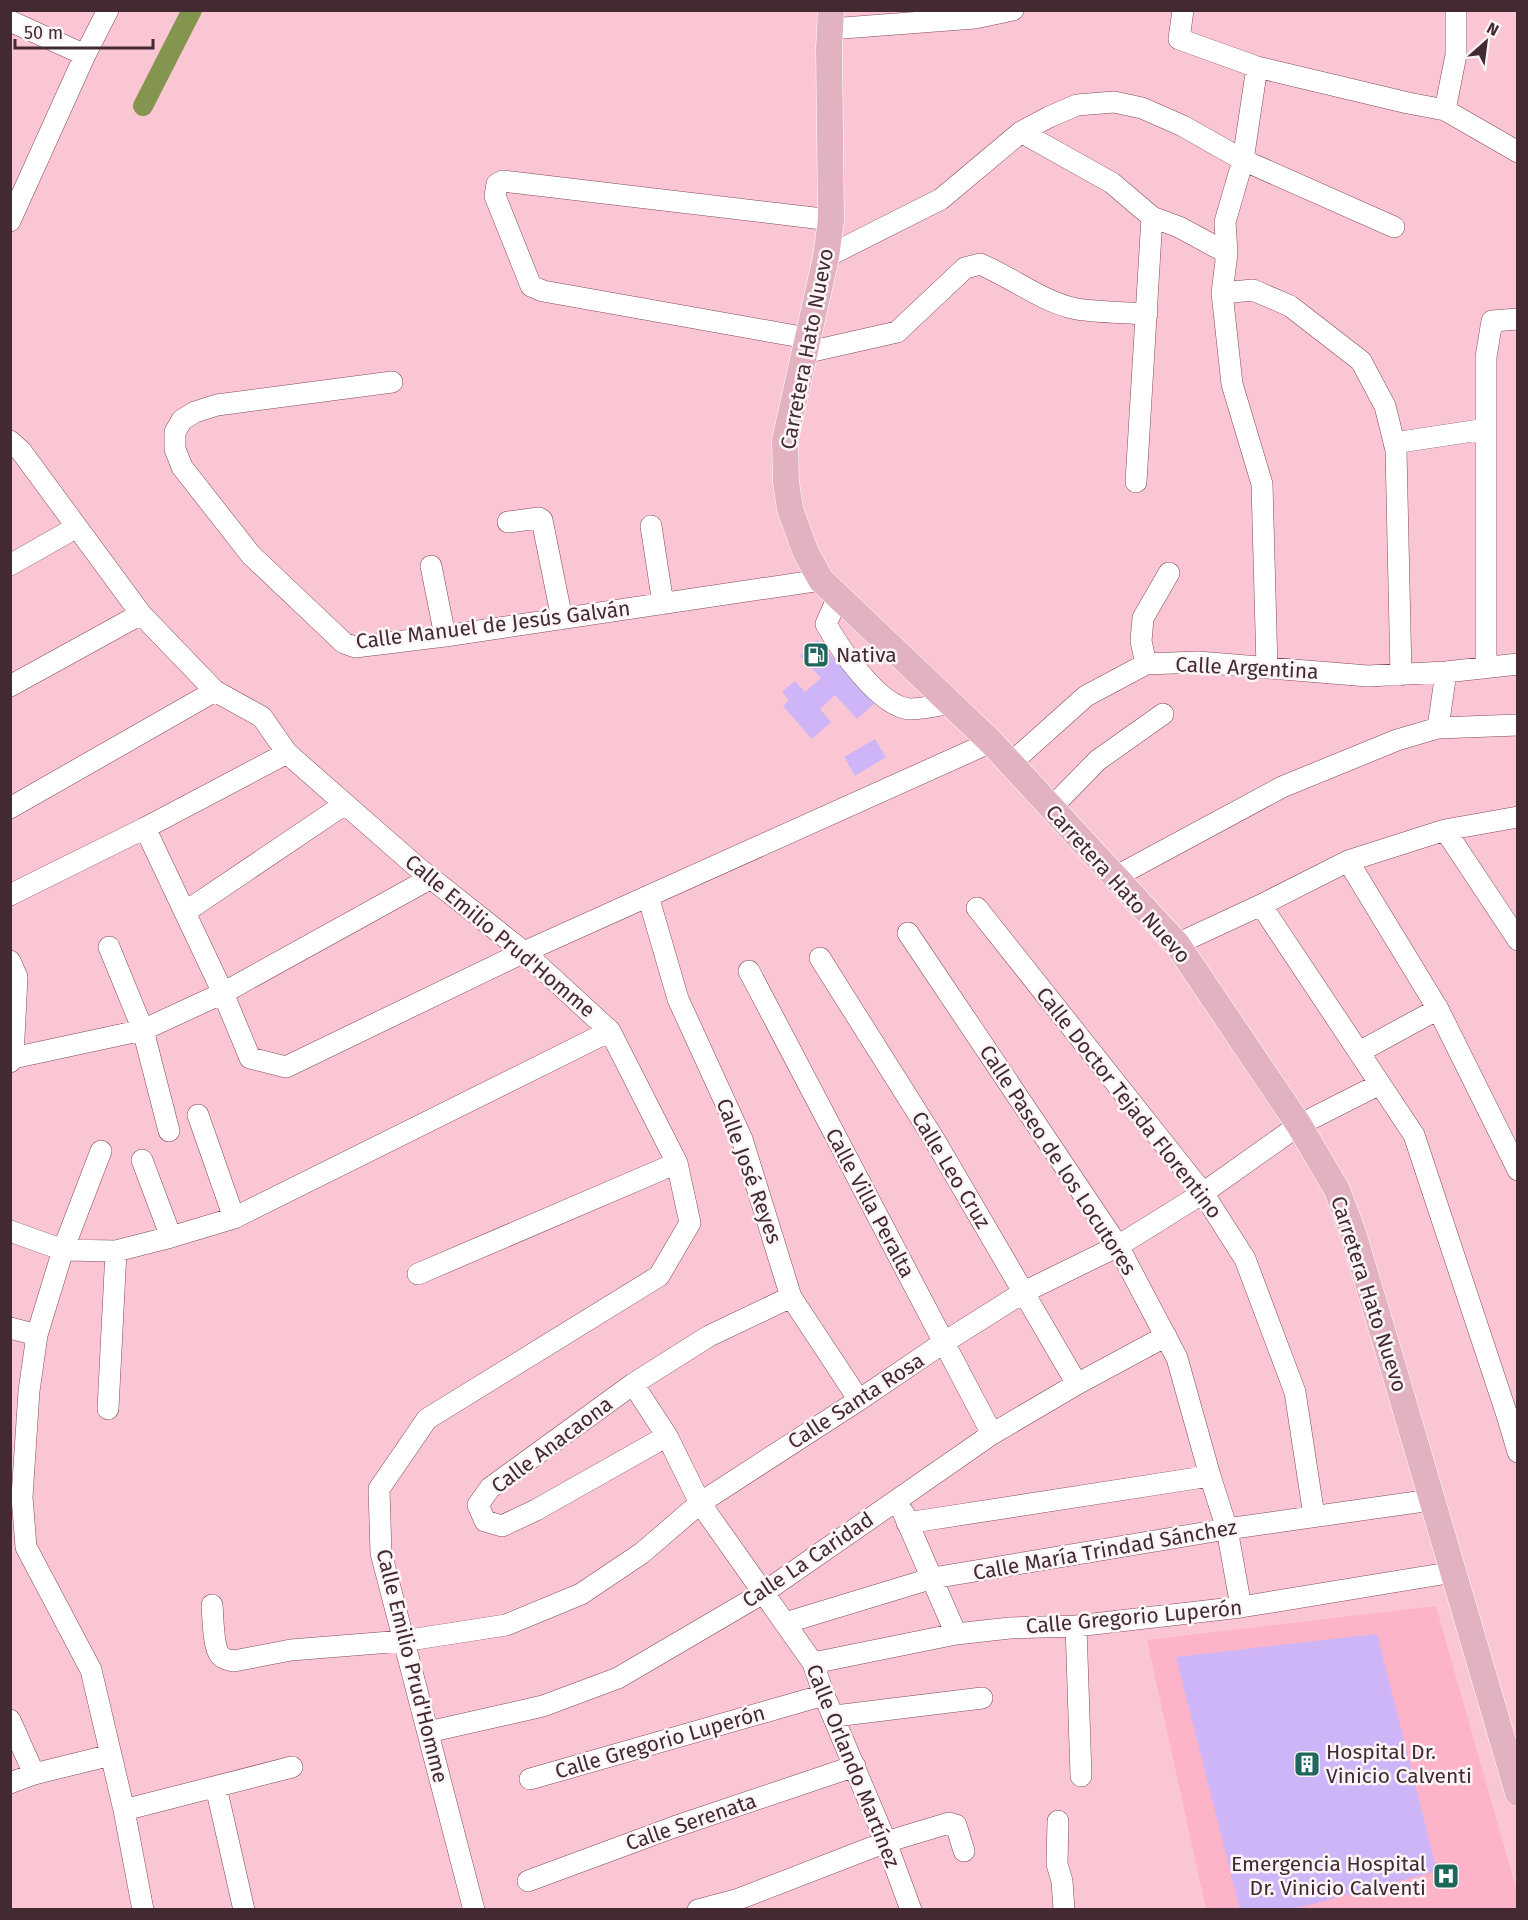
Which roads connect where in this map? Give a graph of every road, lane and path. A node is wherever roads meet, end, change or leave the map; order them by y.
1 (108, 10) edge
2 (1013, 10) edge
3 (1183, 10) edge
4 (1456, 10) edge
5 (941, 16) edge
6 (831, 20) edge
7 (10, 21) edge
8 (85, 55) junction
9 (1257, 66) junction
10 (1445, 110) junction
11 (1022, 132) junction
12 (1518, 152) edge
13 (1243, 160) junction
14 (1152, 218) junction
15 (831, 220) junction
16 (10, 221) edge
17 (1394, 227) dead end
18 (1227, 253) junction
19 (826, 257) junction
20 (1222, 293) junction
21 (1147, 314) junction
22 (1518, 319) edge
23 (805, 346) junction
24 (392, 382) dead end
25 (1486, 429) junction
26 (1394, 443) junction
27 (14, 449) edge
28 (1136, 482) dead end
29 (508, 522) dead end
30 (651, 526) dead end
31 (77, 528) junction
32 (10, 565) edge
33 (432, 566) dead end
34 (1169, 573) dead end
35 (829, 589) junction
36 (663, 604) junction
37 (141, 614) junction
38 (562, 619) junction
39 (445, 636) junction
40 (1146, 664) junction
41 (1518, 664) edge
42 (1486, 666) junction
43 (1267, 668) junction
44 (1446, 672) junction
45 (1401, 675) junction
46 (10, 686) edge
47 (215, 691) junction
48 (952, 703) junction
49 (1163, 714) dead end
50 (1518, 725) edge
51 (1438, 728) junction
52 (992, 742) junction
53 (287, 753) junction
54 (1010, 764) junction
55 (345, 804) junction
56 (10, 808) edge
57 (1050, 808) junction
58 (1518, 817) edge
59 (145, 828) junction
60 (1445, 830) junction
61 (1348, 861) junction
62 (1115, 877) junction
63 (431, 878) junction
64 (10, 895) edge
65 (648, 896) junction
66 (1261, 905) junction
67 (977, 908) dead end
68 (184, 912) junction
69 (908, 933) dead end
70 (1518, 940) edge
71 (1177, 944) junction
72 (109, 947) dead end
73 (524, 952) junction
74 (820, 958) dead end
75 (749, 971) dead end
76 (12, 972) edge
77 (223, 993) junction
78 (1438, 1009) junction
79 (143, 1030) junction
80 (610, 1030) junction
81 (1359, 1052) junction
82 (12, 1060) edge
83 (1380, 1084) junction
84 (198, 1115) dead end
85 (1299, 1125) junction
86 (168, 1131) dead end
87 (101, 1150) dead end
88 (142, 1160) dead end
89 (676, 1163) junction
90 (1518, 1170) edge
91 (1203, 1193) junction
92 (234, 1218) junction
93 (10, 1231) edge
94 (171, 1237) junction
95 (1118, 1246) junction
96 (63, 1250) junction
97 (116, 1251) junction
98 (418, 1274) dead end
99 (1024, 1292) junction
100 (791, 1297) junction
101 (10, 1328) edge
102 (37, 1335) junction
103 (1166, 1336) junction
104 (943, 1343) junction
105 (633, 1384) junction
106 (1077, 1384) junction
107 (859, 1400) junction
108 (108, 1409) dead end
109 (1512, 1413) edge
110 (992, 1434) junction
111 (667, 1436) junction
112 (1518, 1452) edge
113 (1210, 1476) junction
114 (898, 1500) junction
115 (1431, 1500) junction
116 (700, 1503) junction
117 (1314, 1516) junction
118 (907, 1523) junction
119 (1227, 1528) junction
120 (18, 1551) edge
121 (1454, 1572) junction
122 (933, 1578) junction
123 (763, 1593) junction
124 (212, 1605) dead end
125 (1241, 1607) junction
126 (785, 1623) junction
127 (1076, 1626) junction
128 (956, 1634) junction
129 (403, 1641) junction
130 (813, 1663) junction
131 (824, 1695) junction
132 (982, 1698) dead end
133 (835, 1716) junction
134 (10, 1720) edge
135 (428, 1732) junction
136 (111, 1755) junction
137 (855, 1766) junction
138 (292, 1767) dead end
139 (33, 1774) junction
140 (1081, 1776) dead end
141 (530, 1779) dead end
142 (10, 1783) edge
143 (216, 1786) junction
144 (1518, 1793) edge
145 (124, 1810) junction
146 (1058, 1821) dead end
147 (886, 1842) junction
148 (964, 1851) dead end
149 (528, 1881) dead end
150 (143, 1910) edge
151 (244, 1910) edge
152 (474, 1910) edge
153 (698, 1910) edge
154 (910, 1910) edge
155 (1064, 1910) edge

1 - 8 street
2 - 5 street
3 - 9 street
4 - 10 street
5 - 6 street
6 - 15 main road, Carretera Hato Nuevo
7 - 8 street
8 - 16 street
9 - 10 street
9 - 13 street
10 - 12 street
11 - 13 street
11 - 14 street
11 - 19 street
13 - 17 street
13 - 18 street
14 - 18 street
14 - 21 street
15 - 19 main road, Carretera Hato Nuevo
15 - 23 street
18 - 20 street
19 - 23 main road, Carretera Hato Nuevo
20 - 26 street
20 - 43 street
21 - 23 street
21 - 28 street
22 - 25 street
23 - 35 main road, Carretera Hato Nuevo
24 - 39 street, Calle Manuel de Jesús Galván
25 - 26 street
25 - 42 street
26 - 45 street
27 - 31 street, Calle Emilio Prud'Homme
29 - 38 street
30 - 36 street
31 - 32 street
31 - 37 street, Calle Emilio Prud'Homme
33 - 39 street
34 - 40 street
35 - 36 street, Calle Manuel de Jesús Galván
35 - 48 main road, Carretera Hato Nuevo
35 - 48 street
36 - 38 street, Calle Manuel de Jesús Galván
37 - 46 street
37 - 47 street, Calle Emilio Prud'Homme
38 - 39 street, Calle Manuel de Jesús Galván
40 - 43 street, Calle Argentina
40 - 54 street, Calle Argentina
41 - 42 street, Calle Argentina
42 - 44 street, Calle Argentina
43 - 45 street, Calle Argentina
44 - 45 street, Calle Argentina
44 - 51 street
47 - 53 street, Calle Emilio Prud'Homme
47 - 56 street
48 - 52 main road, Carretera Hato Nuevo
49 - 57 street
50 - 51 street
51 - 62 street
52 - 54 main road, Carretera Hato Nuevo
52 - 65 street
53 - 55 street, Calle Emilio Prud'Homme
53 - 59 street
54 - 57 main road, Carretera Hato Nuevo
55 - 63 street, Calle Emilio Prud'Homme
55 - 68 street
57 - 62 main road, Carretera Hato Nuevo
58 - 60 street
59 - 64 street
59 - 68 street
60 - 61 street
60 - 70 street
61 - 66 street
61 - 78 street
62 - 71 main road, Carretera Hato Nuevo
63 - 73 street, Calle Emilio Prud'Homme
63 - 77 street
65 - 73 street
65 - 100 street, Calle José Reyes
66 - 71 street
66 - 81 street
67 - 91 street, Calle Doctor Tejada Florentino
68 - 77 street
69 - 95 street, Calle Paseo de los Locutores
71 - 85 main road, Carretera Hato Nuevo
72 - 79 street
73 - 77 street
73 - 80 street, Calle Emilio Prud'Homme
74 - 99 street, Calle Leo Cruz
75 - 104 street, Calle Villa Peralta
76 - 82 street
77 - 79 street
78 - 81 street
78 - 90 street
79 - 82 street
79 - 86 street
80 - 89 street, Calle Emilio Prud'Homme
80 - 92 street
81 - 83 street
83 - 85 street, Calle Santa Rosa
83 - 109 street
84 - 92 street
85 - 91 street, Calle Santa Rosa
85 - 115 main road, Carretera Hato Nuevo
87 - 96 street
88 - 94 street
89 - 98 street
89 - 129 street, Calle Emilio Prud'Homme
91 - 95 street, Calle Santa Rosa
91 - 117 street, Calle Doctor Tejada Florentino
92 - 94 street
93 - 96 street
94 - 97 street
95 - 99 street, Calle Santa Rosa
95 - 103 street, Calle Paseo de los Locutores
96 - 97 street
96 - 102 street
97 - 108 street
99 - 104 street, Calle Santa Rosa
99 - 106 street, Calle Leo Cruz
100 - 105 street, Calle Anacaona
100 - 107 street, Calle José Reyes
101 - 102 street
102 - 120 street
103 - 106 street, Calle La Caridad
103 - 113 street, Calle Paseo de los Locutores
104 - 107 street, Calle Santa Rosa
104 - 110 street, Calle Villa Peralta
105 - 111 street, Calle Orlando Martínez
105 - 111 street, Calle Anacaona
106 - 110 street, Calle La Caridad
107 - 116 street, Calle Santa Rosa
109 - 112 street
110 - 114 street, Calle La Caridad
111 - 116 street, Calle Orlando Martínez
113 - 118 street
113 - 119 street, Calle Paseo de los Locutores
114 - 118 street
114 - 123 street, Calle La Caridad
115 - 117 street, Calle María Trindad Sánchez
115 - 121 main road, Carretera Hato Nuevo
116 - 123 street, Calle Orlando Martínez
116 - 129 street, Calle Santa Rosa
117 - 119 street, Calle María Trindad Sánchez
118 - 122 street
119 - 122 street, Calle María Trindad Sánchez
119 - 125 street, Calle Paseo de los Locutores
120 - 136 street
121 - 125 street, Calle Gregorio Luperón
121 - 144 main road, Carretera Hato Nuevo
122 - 126 street, Calle María Trindad Sánchez
122 - 128 street
123 - 126 street, Calle Orlando Martínez
123 - 135 street, Calle La Caridad
124 - 129 street, Calle Santa Rosa
125 - 127 street, Calle Gregorio Luperón
126 - 130 street, Calle Orlando Martínez
127 - 128 street, Calle Gregorio Luperón
127 - 140 street
128 - 130 street, Calle Gregorio Luperón
129 - 135 street, Calle Emilio Prud'Homme
130 - 131 street, Calle Orlando Martínez
131 - 133 street, Calle Orlando Martínez
131 - 141 street, Calle Gregorio Luperón
132 - 133 street
133 - 137 street, Calle Orlando Martínez
134 - 139 street
135 - 152 street, Calle Emilio Prud'Homme
136 - 139 street
136 - 145 street
137 - 147 street, Calle Orlando Martínez
137 - 149 street, Calle Serenata
138 - 143 street
139 - 142 street
143 - 145 street
143 - 151 street
145 - 150 street
146 - 155 street
147 - 148 street
147 - 153 street
147 - 154 street, Calle Orlando Martínez

